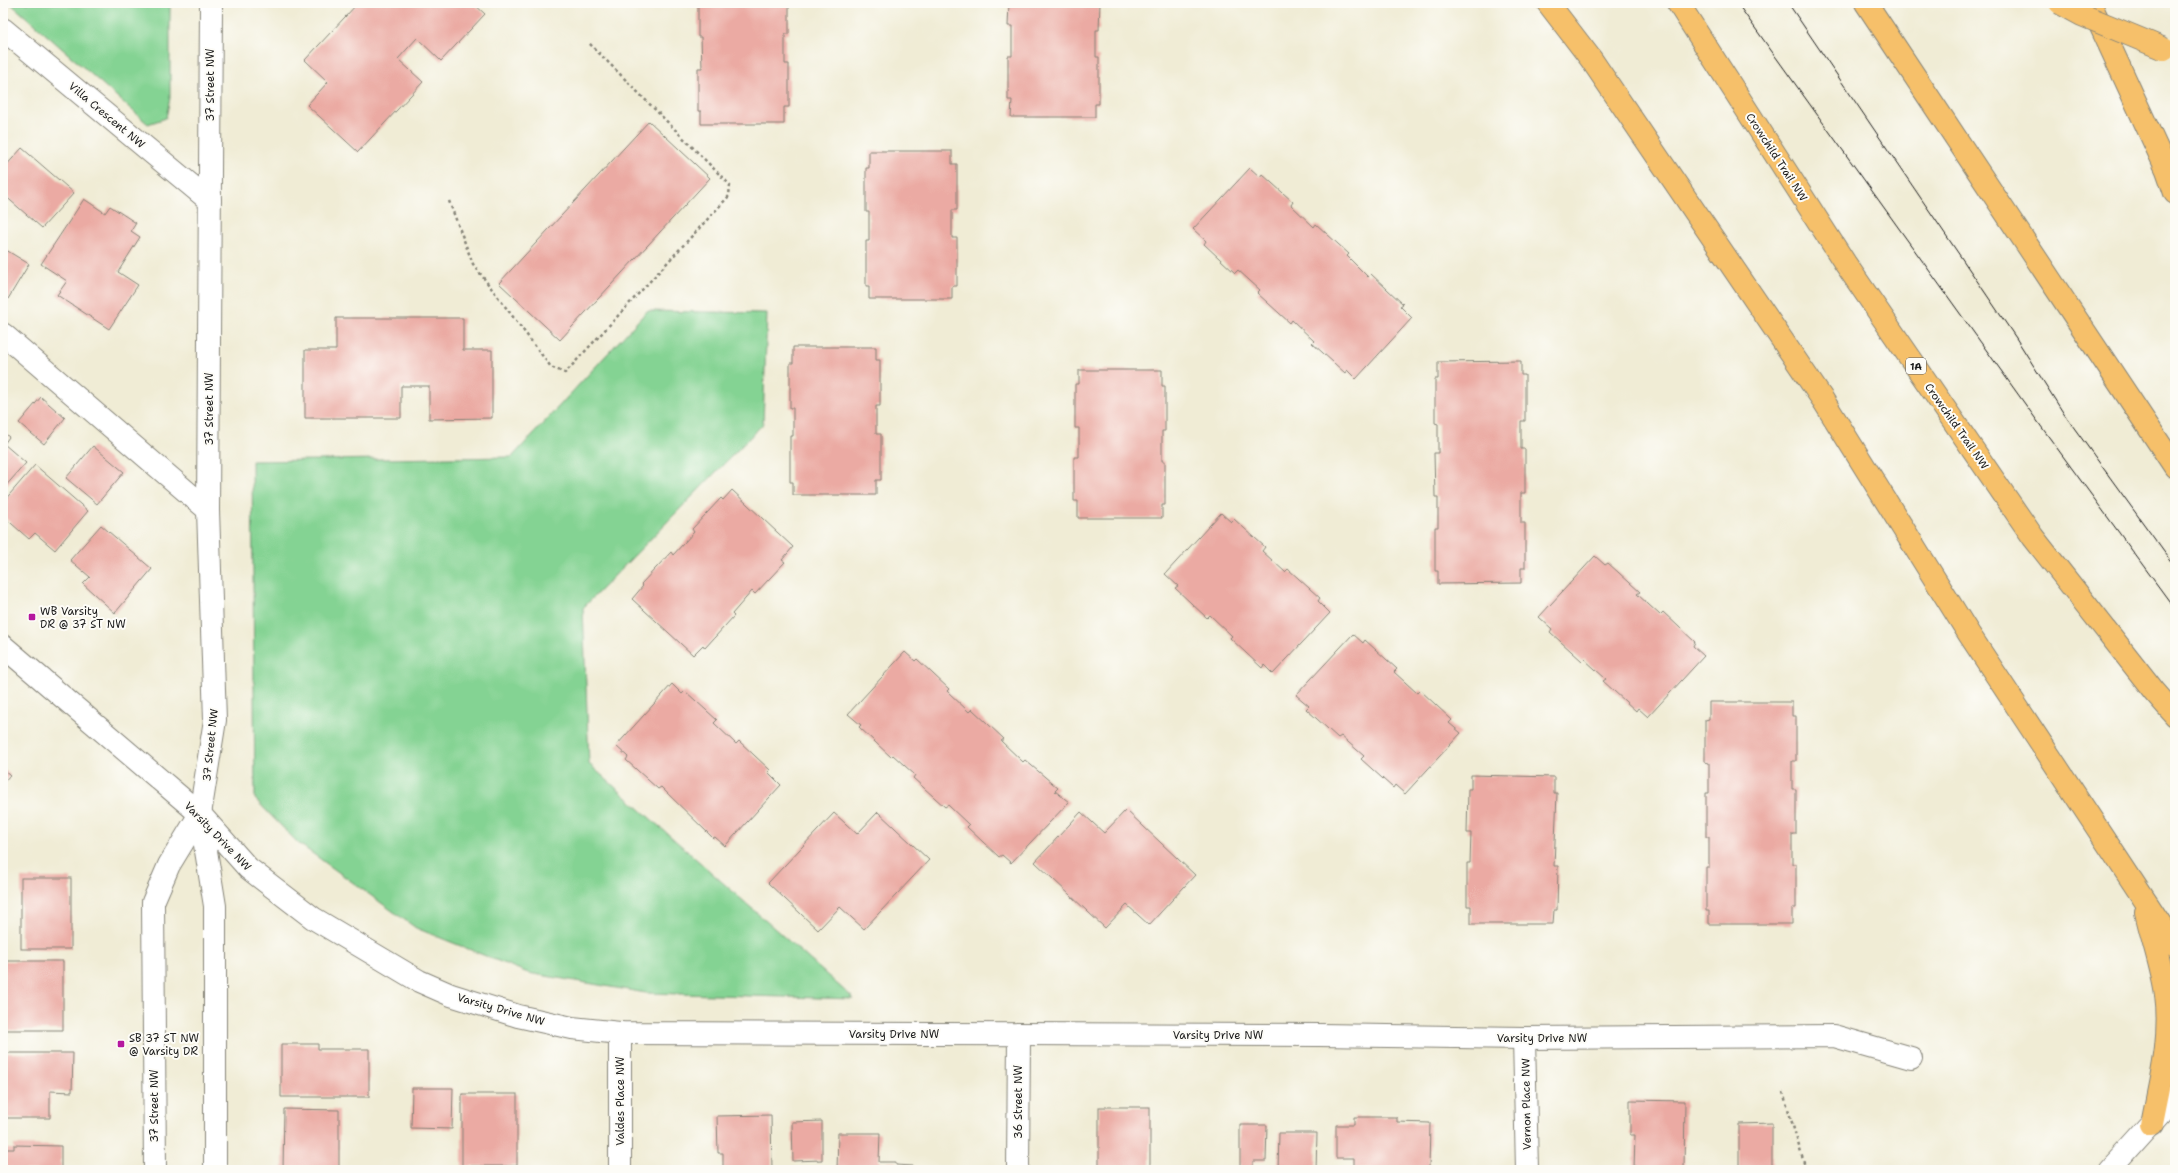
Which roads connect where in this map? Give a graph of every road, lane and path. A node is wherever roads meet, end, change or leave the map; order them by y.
1 (211, 3) edge
2 (1548, 3) edge
3 (1678, 3) edge
4 (1866, 3) edge
5 (2060, 3) edge
6 (2090, 3) edge
7 (3, 29) edge
8 (588, 42) dead end
9 (2169, 50) edge
10 (2175, 192) edge
11 (210, 201) junction
12 (449, 201) dead end
13 (3, 334) edge
14 (2175, 467) edge
15 (208, 510) junction
16 (3, 646) edge
17 (2175, 715) edge
18 (200, 814) junction
19 (2142, 899) junction
20 (2175, 946) edge
21 (620, 1033) junction
22 (1019, 1034) junction
23 (1524, 1038) junction
24 (1911, 1058) dead end
25 (1784, 1092) dead end
26 (2175, 1097) edge
27 (2152, 1124) junction
28 (155, 1170) edge
29 (215, 1170) edge
30 (620, 1170) edge
31 (1018, 1170) edge
32 (1527, 1170) edge
33 (1806, 1170) edge
34 (2110, 1170) edge

1 - 11 street, 37 Street NW
2 - 19 highway
3 - 17 highway, Crowchild Trail NW / 1A
4 - 14 highway
5 - 9 highway, bridge
6 - 10 highway
7 - 11 street, Villa Crescent NW
8 - 12 path
11 - 15 street, 37 Street NW
13 - 15 street
15 - 18 street, 37 Street NW
16 - 18 street, Varsity Drive NW
18 - 21 street, Varsity Drive NW
18 - 28 street, 37 Street NW
18 - 29 street, 37 Street NW
19 - 20 highway
19 - 27 highway
21 - 22 street, Varsity Drive NW
21 - 30 street, Valdes Place NW
22 - 23 street, Varsity Drive NW
22 - 31 street, 36 Street NW
23 - 24 street, Varsity Drive NW
23 - 32 street, Vernon Place NW
25 - 33 path
26 - 27 street
27 - 34 street

